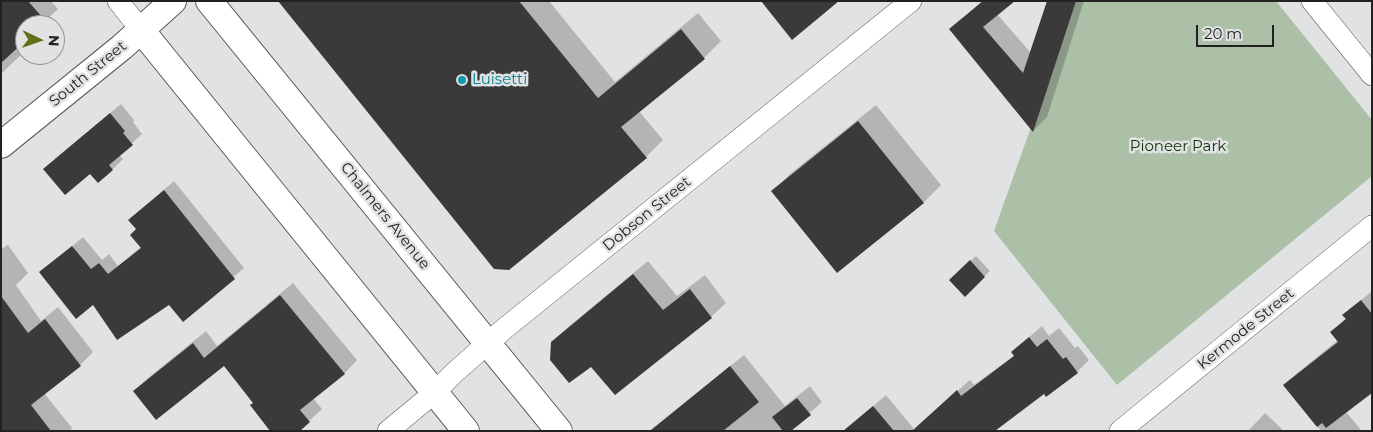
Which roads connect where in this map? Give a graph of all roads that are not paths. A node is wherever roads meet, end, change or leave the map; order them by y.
1 (118, 1) edge
2 (173, 1) edge
3 (209, 1) edge
4 (911, 1) edge
5 (1312, 1) edge
6 (141, 30) junction
7 (1372, 76) edge
8 (1, 145) edge
9 (1372, 226) edge
10 (489, 343) junction
11 (434, 393) junction
12 (388, 431) edge
13 (466, 431) edge
14 (560, 431) edge
15 (1120, 431) edge

1 - 6 street
2 - 6 street, South Street
3 - 10 street, Chalmers Avenue
4 - 10 street, Dobson Street
5 - 7 street
6 - 8 street, South Street
6 - 11 street
9 - 15 street, Kermode Street
10 - 11 street, Dobson Street
10 - 14 street, Chalmers Avenue
11 - 12 street, Dobson Street
11 - 13 street

